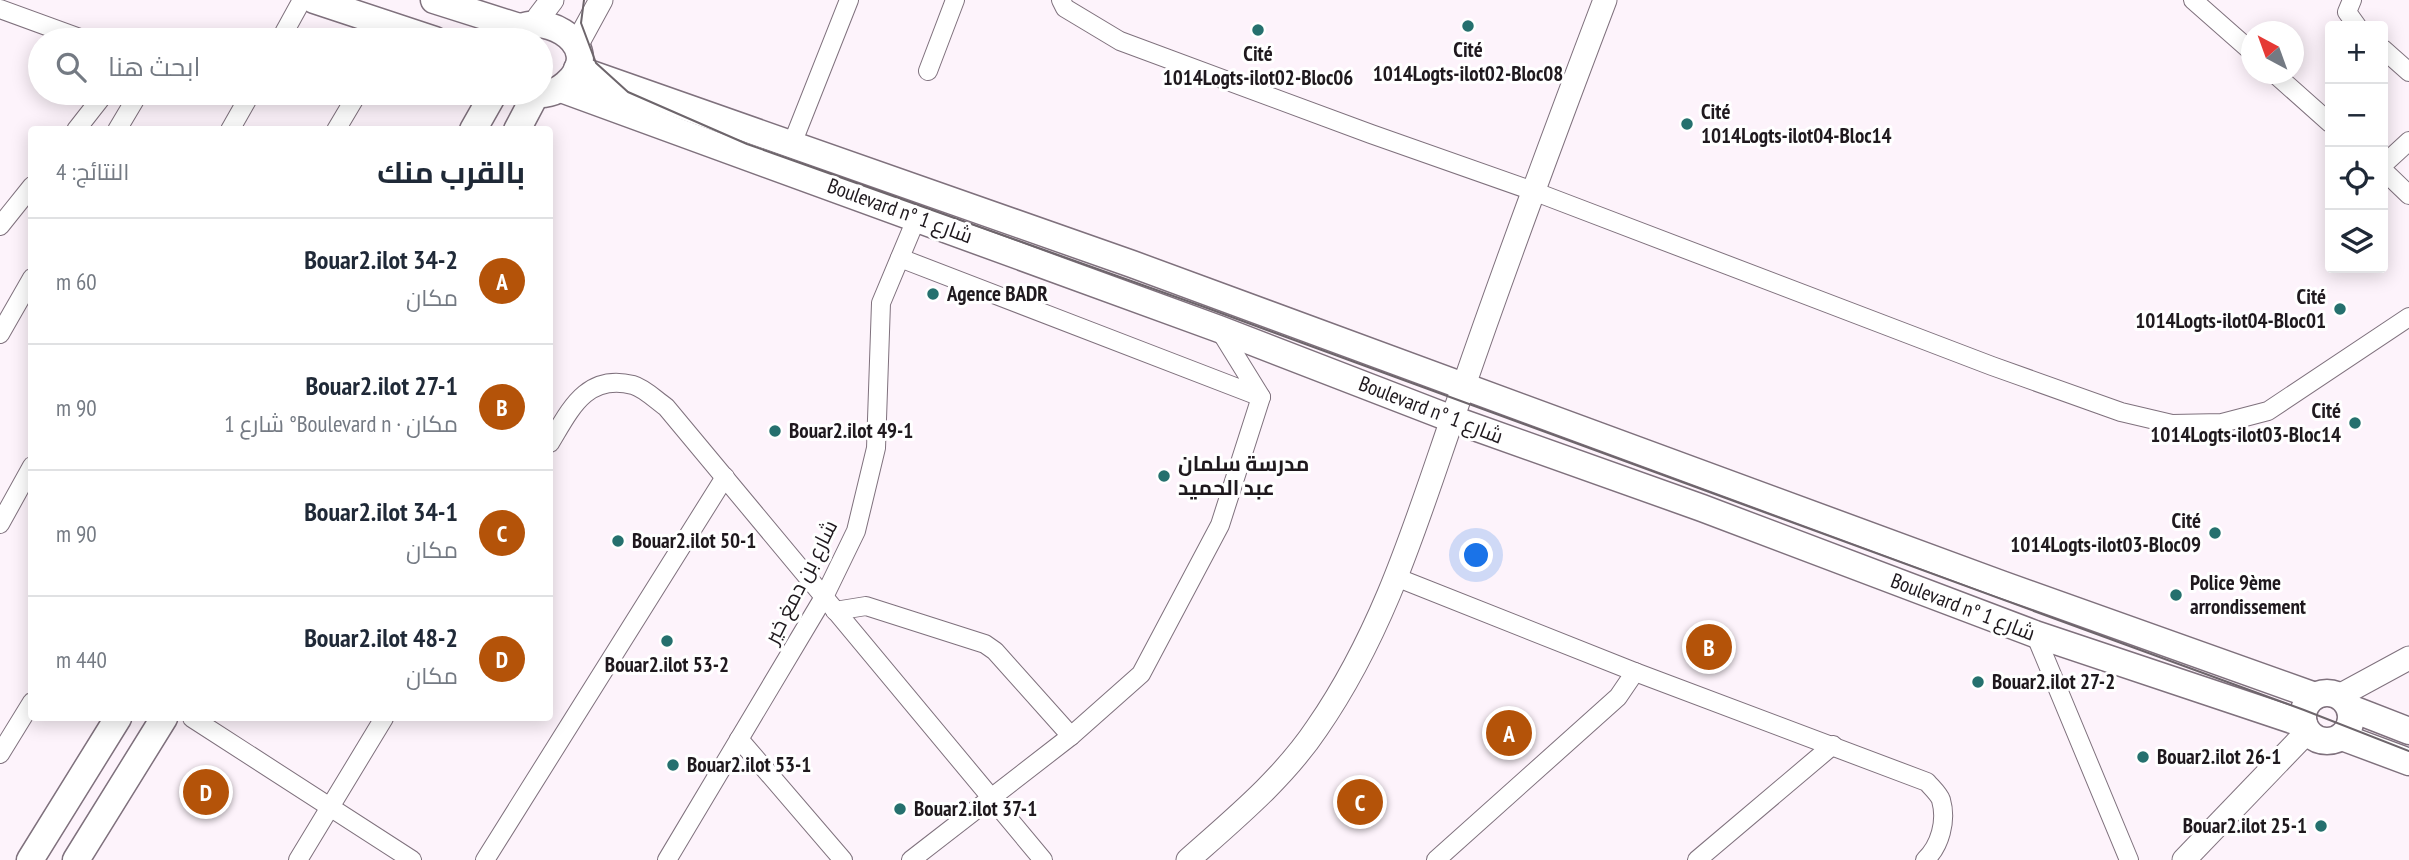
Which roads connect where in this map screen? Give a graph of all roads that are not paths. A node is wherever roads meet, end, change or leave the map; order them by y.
1 (302, 0) edge
2 (314, 0) edge
3 (434, 0) edge
4 (601, 0) edge
5 (849, 0) edge
6 (955, 0) edge
7 (1061, 0) edge
8 (1605, 0) edge
9 (2193, 0) edge
10 (2352, 0) edge
11 (0, 9) edge
12 (528, 21) edge
13 (2353, 21) edge
14 (52, 28) edge
15 (287, 28) edge
16 (379, 28) edge
17 (2241, 42) edge
18 (2388, 53) edge
19 (928, 71) dead end
20 (2409, 72) edge
21 (556, 78) edge
22 (2286, 84) edge
23 (96, 105) edge
24 (132, 105) edge
25 (244, 105) edge
26 (351, 105) edge
27 (487, 105) edge
28 (536, 105) edge
29 (2325, 119) edge
30 (79, 126) edge
31 (119, 126) edge
32 (232, 126) edge
33 (338, 126) edge
34 (475, 126) edge
35 (520, 126) edge
36 (2409, 141) edge
37 (792, 144) junction
38 (2388, 160) edge
39 (2388, 175) edge
40 (28, 191) edge
41 (1534, 191) junction
42 (2409, 195) edge
43 (917, 217) junction
44 (0, 226) edge
45 (900, 258) junction
46 (28, 285) edge
47 (2409, 317) edge
48 (1219, 328) junction
49 (0, 334) edge
50 (1463, 387) junction
51 (1261, 397) junction
52 (1452, 419) junction
53 (553, 438) edge
54 (28, 473) edge
55 (725, 477) junction
56 (0, 524) edge
57 (1398, 578) junction
58 (830, 604) junction
59 (2035, 634) junction
60 (2409, 657) edge
61 (1635, 672) junction
62 (2335, 700) junction
63 (28, 708) edge
64 (116, 721) edge
65 (162, 721) edge
66 (197, 721) edge
67 (382, 721) edge
68 (2306, 728) junction
69 (2409, 731) edge
70 (1070, 736) junction
71 (2342, 737) junction
72 (739, 739) junction
73 (1833, 745) junction
74 (0, 754) edge
75 (2409, 762) edge
76 (992, 798) junction
77 (329, 808) junction
78 (30, 860) edge
79 (76, 860) edge
80 (298, 860) edge
81 (412, 860) edge
82 (485, 860) edge
83 (667, 860) edge
84 (843, 860) edge
85 (911, 860) edge
86 (1043, 860) edge
87 (1188, 860) edge
88 (1436, 860) edge
89 (1697, 860) edge
90 (1925, 860) edge
91 (2129, 860) edge
92 (2184, 860) edge

1 - 15 street
2 - 16 main road
3 - 12 main road
4 - 21 street
5 - 37 street
6 - 19 street
7 - 41 street
8 - 41 street
9 - 17 street
10 - 13 street
11 - 14 street
12 - 21 main road
18 - 20 street
21 - 37 main road, Boulevard n° شارع 1
21 - 43 main road, Boulevard n° شارع 1
22 - 29 street
23 - 30 street
24 - 31 street
25 - 32 street
26 - 33 street
27 - 34 main road
28 - 35 main road
36 - 38 street
37 - 50 main road, Boulevard n° شارع 1
39 - 42 street
40 - 44 street
41 - 47 street
41 - 50 street
43 - 45 street, شارع بن دمغ خير
43 - 48 main road, Boulevard n° شارع 1
45 - 51 street
45 - 58 street, شارع بن دمغ خير
46 - 49 street
48 - 51 street
48 - 52 main road, Boulevard n° شارع 1
50 - 52 street
50 - 62 main road, Boulevard n° شارع 1
51 - 70 street
52 - 57 street
52 - 59 main road, Boulevard n° شارع 1
53 - 55 street
54 - 56 street
55 - 58 street
55 - 82 street
57 - 61 street
57 - 87 street
58 - 70 street
58 - 72 street, شارع بن دمغ خير
58 - 76 street
59 - 68 main road, Boulevard n° شارع 1
59 - 91 street
60 - 62 street
61 - 73 street
61 - 88 street
62 - 68 main road
62 - 69 main road, Boulevard n° شارع 1
62 - 71 main road
63 - 74 street
64 - 78 main road
65 - 79 main road
66 - 77 street
67 - 77 street
68 - 71 main road
68 - 92 street
70 - 76 street
71 - 75 main road
72 - 83 street, شارع بن دمغ خير
72 - 84 street
73 - 89 street
73 - 90 street
76 - 85 street
76 - 86 street
77 - 80 street
77 - 81 street

